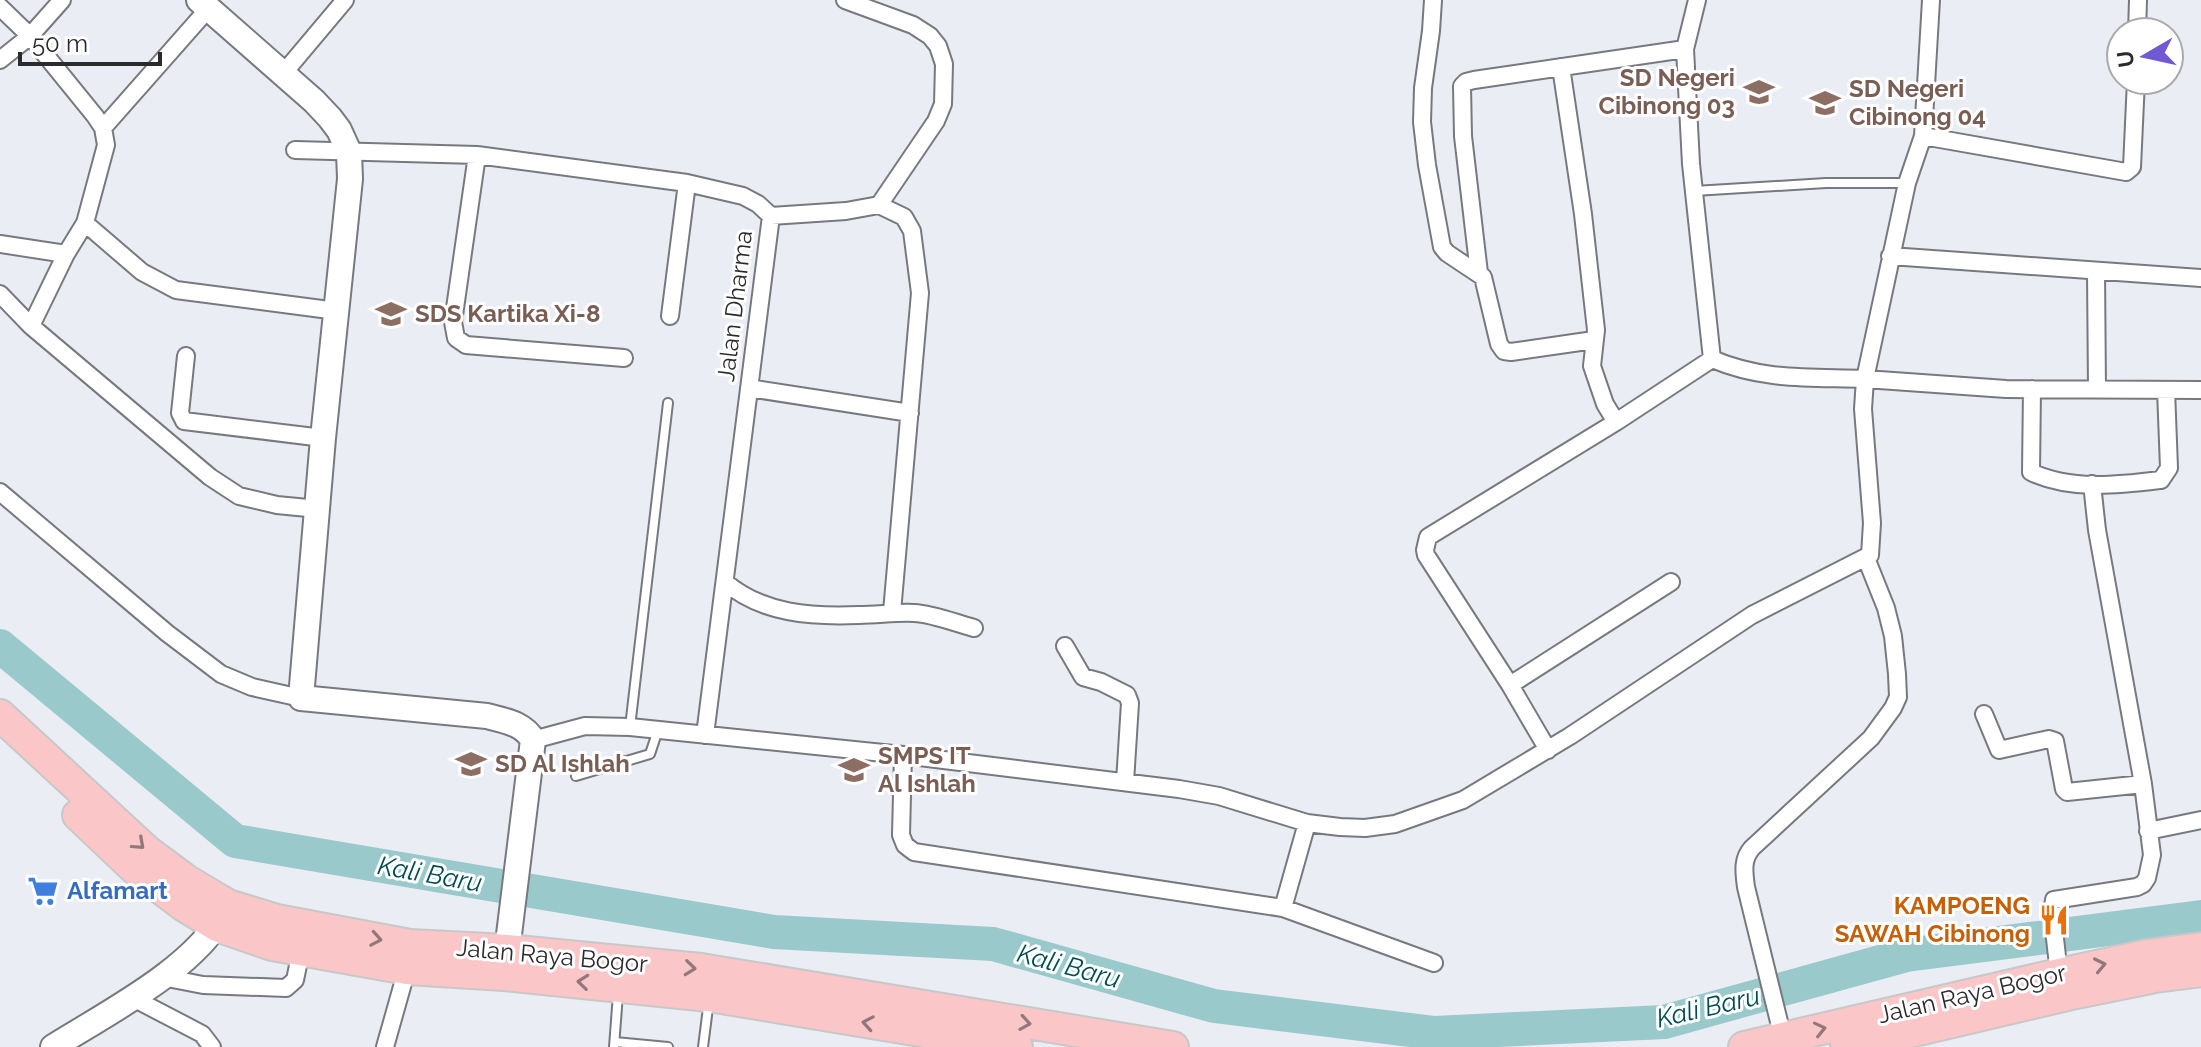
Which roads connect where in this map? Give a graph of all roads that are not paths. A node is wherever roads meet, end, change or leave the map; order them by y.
1 (62, 0) edge
2 (345, 0) edge
3 (845, 0) edge
4 (1433, 0) edge
5 (1697, 0) edge
6 (1931, 0) edge
7 (204, 4) edge
8 (0, 7) edge
9 (30, 36) junction
10 (1685, 49) junction
11 (0, 60) edge
12 (1561, 67) junction
13 (282, 75) junction
14 (2135, 96) edge
15 (103, 128) junction
16 (1923, 136) junction
17 (295, 150) dead end
18 (349, 152) junction
19 (477, 155) junction
20 (687, 183) junction
21 (1907, 183) junction
22 (1694, 191) junction
23 (879, 205) junction
24 (771, 216) junction
25 (85, 223) junction
26 (0, 244) edge
27 (66, 254) junction
28 (1890, 256) junction
29 (2096, 272) junction
30 (1479, 273) junction
31 (2201, 278) edge
32 (0, 294) edge
33 (337, 311) junction
34 (670, 316) dead end
35 (31, 326) junction
36 (1594, 340) junction
37 (186, 356) dead end
38 (624, 358) dead end
39 (1712, 359) junction
40 (1865, 379) junction
41 (749, 388) junction
42 (2032, 389) junction
43 (2097, 390) junction
44 (2166, 390) junction
45 (2201, 390) edge
46 (668, 403) dead end
47 (910, 413) junction
48 (1616, 422) junction
49 (323, 438) junction
50 (2092, 484) junction
51 (0, 492) edge
52 (318, 509) junction
53 (1866, 558) junction
54 (725, 582) junction
55 (1671, 582) dead end
56 (892, 612) junction
57 (974, 628) dead end
58 (1065, 646) dead end
59 (1510, 685) junction
60 (301, 698) junction
61 (1984, 714) dead end
62 (0, 715) edge
63 (630, 727) junction
64 (658, 729) junction
65 (705, 735) junction
66 (533, 740) junction
67 (0, 743) edge
68 (1548, 750) junction
69 (903, 755) junction
70 (576, 776) dead end
71 (1125, 782) junction
72 (2143, 784) junction
73 (2201, 820) edge
74 (1307, 823) junction
75 (2148, 831) junction
76 (1283, 908) junction
77 (223, 916) junction
78 (2201, 948) edge
79 (301, 951) junction
80 (506, 962) junction
81 (1434, 963) dead end
82 (407, 969) junction
83 (2201, 971) edge
84 (2059, 974) junction
85 (162, 977) junction
86 (619, 986) junction
87 (709, 996) junction
88 (131, 997) junction
89 (946, 1023) junction
90 (1779, 1025) junction
91 (614, 1044) edge
92 (53, 1047) edge
93 (212, 1047) edge
94 (385, 1047) edge
95 (668, 1047) edge
96 (703, 1047) edge
97 (1017, 1047) edge
98 (1173, 1047) edge
99 (1744, 1047) edge
100 (1848, 1047) edge

1 - 9 street
2 - 13 street
3 - 23 street
4 - 30 street
5 - 10 street
6 - 16 street
7 - 13 street
7 - 15 street
8 - 9 street
9 - 11 street
9 - 15 street
10 - 12 street
10 - 22 street
12 - 30 street
12 - 36 street
13 - 18 street
14 - 16 street
15 - 25 street
16 - 21 street
17 - 18 street, Jalan Dharma
18 - 19 street, Jalan Dharma
18 - 33 street
19 - 20 street, Jalan Dharma
19 - 38 street
20 - 24 street, Jalan Dharma
20 - 34 street
21 - 22 lane
21 - 28 street
22 - 39 street
23 - 24 street
23 - 47 street
24 - 41 street, Jalan Dharma
25 - 27 street
25 - 33 street
26 - 27 street
27 - 35 street
28 - 29 street
28 - 40 street
29 - 31 street
29 - 43 street
30 - 36 street
32 - 35 street
33 - 49 street
35 - 52 street
36 - 48 street
37 - 49 street
39 - 40 street
39 - 48 street
40 - 42 street
40 - 53 street
41 - 47 street
41 - 54 street, Jalan Dharma
42 - 43 street
42 - 50 street
43 - 44 street
44 - 45 street
44 - 50 street
46 - 63 lane
47 - 56 street
48 - 59 street
49 - 52 street
50 - 72 street
51 - 60 street
52 - 60 street
53 - 68 street
53 - 90 street
54 - 56 street
54 - 65 street, Jalan Dharma
55 - 59 street
56 - 57 street
58 - 71 street
59 - 68 street
60 - 66 street
61 - 72 street
62 -> 77 highway, Jalan Raya Bogor
63 - 64 street
63 - 66 street
64 - 65 street
64 - 70 lane
65 - 69 street
66 - 80 street
67 - 77 highway, Jalan Raya Bogor
68 - 74 street
69 - 71 street
69 - 76 street
71 - 74 street
72 - 75 street
73 - 75 street
74 - 76 street
75 - 84 street
76 - 81 street
77 - 79 highway, Jalan Raya Bogor
77 -> 80 highway, Jalan Raya Bogor
77 - 85 street
84 -> 78 highway, Jalan Raya Bogor
79 - 82 highway, Jalan Raya Bogor
79 - 85 street
80 - 82 highway, Jalan Raya Bogor
86 -> 80 highway, Jalan Raya Bogor
80 -> 89 highway, Jalan Raya Bogor
82 - 94 street
83 - 100 highway, Jalan Raya Bogor
90 -> 84 highway, Jalan Raya Bogor
85 - 88 street
86 - 87 highway, Jalan Raya Bogor
86 - 91 lane
89 -> 87 highway, Jalan Raya Bogor
87 - 96 lane
88 - 92 street
88 - 93 street
89 - 97 highway, Jalan Raya Bogor
89 -> 98 highway, Jalan Raya Bogor
90 - 99 highway, Jalan Raya Bogor
91 - 95 lane

